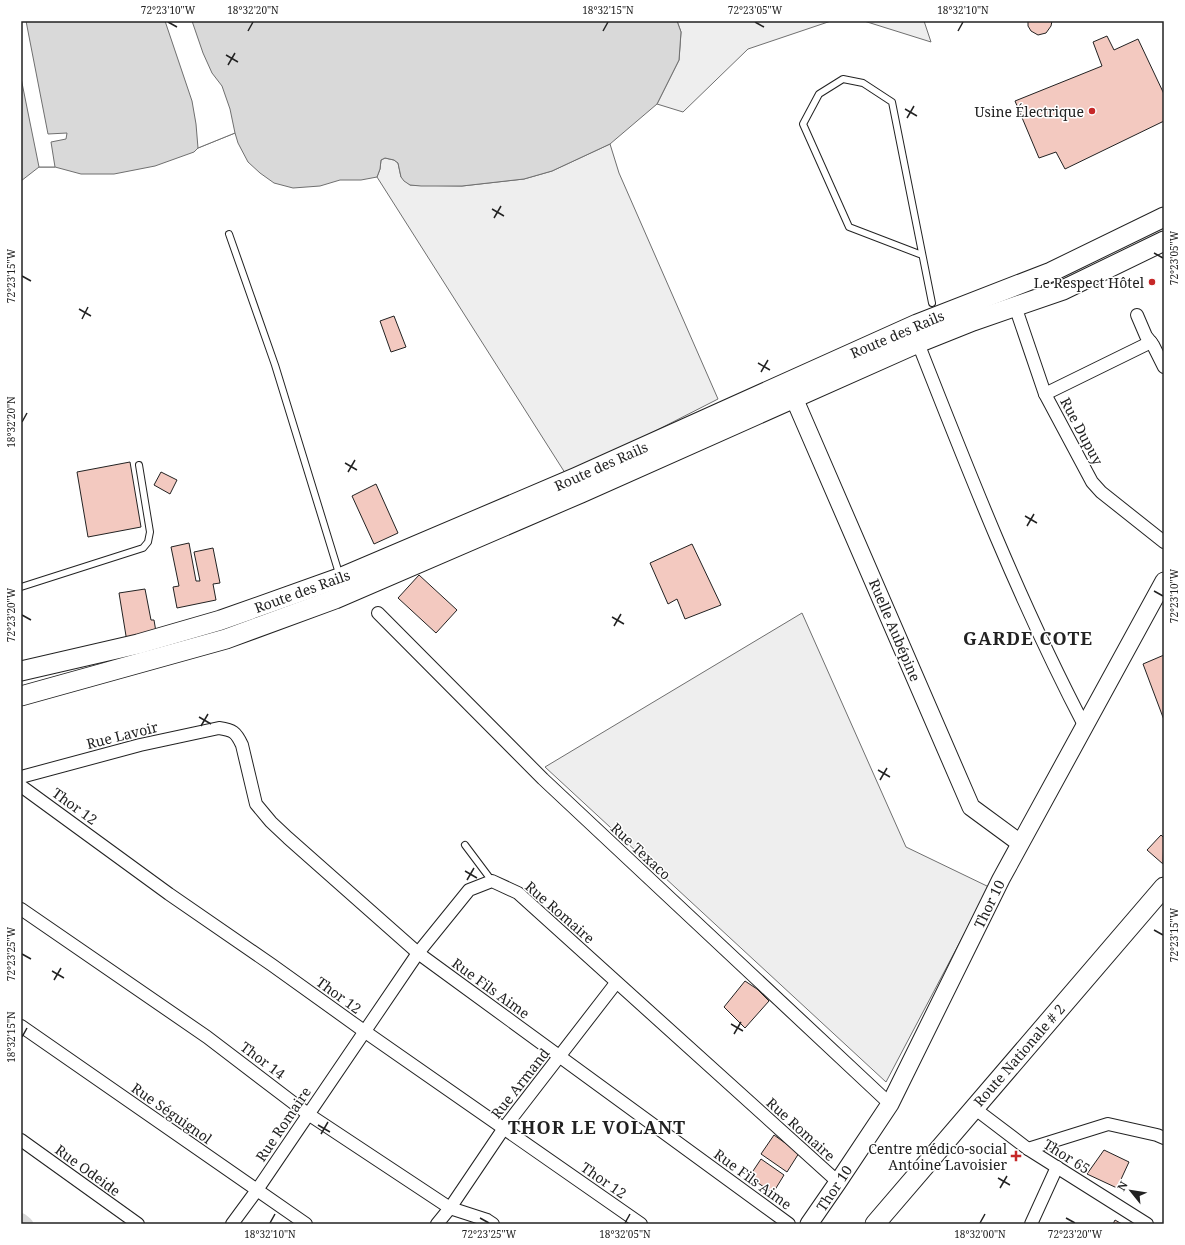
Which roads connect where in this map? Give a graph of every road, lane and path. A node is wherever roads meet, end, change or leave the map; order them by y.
1 (1164, 217) edge
2 (228, 234) dead end
3 (1164, 241) edge
4 (922, 255) junction
5 (932, 303) dead end
6 (1015, 306) junction
7 (1137, 315) dead end
8 (1151, 342) junction
9 (918, 343) junction
10 (1164, 366) edge
11 (1045, 394) junction
12 (794, 398) junction
13 (139, 465) dead end
14 (1164, 542) edge
15 (338, 570) dead end
16 (1164, 581) edge
17 (21, 586) edge
18 (378, 613) dead end
19 (21, 671) edge
20 (21, 696) edge
21 (1085, 727) junction
22 (231, 729) joint
23 (21, 777) edge
24 (21, 786) edge
25 (1020, 843) junction
26 (465, 845) dead end
27 (492, 880) junction
28 (1164, 887) edge
29 (22, 913) edge
30 (418, 953) junction
31 (616, 983) junction
32 (21, 1026) edge
33 (364, 1031) junction
34 (559, 1057) junction
35 (890, 1104) junction
36 (974, 1108) junction
37 (308, 1114) junction
38 (504, 1128) junction
39 (1164, 1138) edge
40 (21, 1140) edge
41 (1028, 1149) junction
42 (1057, 1167) junction
43 (838, 1182) junction
44 (257, 1190) junction
45 (450, 1208) junction
46 (138, 1224) edge
47 (232, 1224) edge
48 (306, 1224) edge
49 (437, 1224) edge
50 (493, 1224) edge
51 (641, 1224) edge
52 (789, 1224) edge
53 (809, 1224) edge
54 (875, 1224) edge
55 (1031, 1224) edge
56 (1147, 1224) edge

1 - 19 main road, Route des Rails
2 - 15 lane
3 - 6 main road, Route des Rails
4 - 4 lane
4 - 5 lane
6 - 9 main road, Route des Rails
6 - 11 street, Rue Dupuy
7 - 8 street
8 - 10 street
8 - 11 street
9 - 12 main road, Route des Rails
9 - 21 street
11 - 14 street, Rue Dupuy
12 - 20 main road, Route des Rails
12 - 25 street, Ruelle Aubépine
13 - 17 lane
16 - 21 street, Thor 10
18 - 35 street, Rue Texaco
21 - 25 street, Thor 10
22 - 23 street, Rue Lavoir
22 - 30 street, Rue Fils Aime
24 - 33 street, Thor 12
25 - 35 street, Thor 10
26 - 27 lane
27 - 30 street, Rue Romaire
27 - 31 street, Rue Romaire
28 - 36 main road, Route Nationale # 2
29 - 37 street, Thor 14
30 - 33 street, Rue Romaire
30 - 34 street, Rue Fils Aime
31 - 34 street, Rue Armand
31 - 43 street, Rue Romaire
32 - 44 street, Rue Séguignol
33 - 37 street, Rue Romaire
33 - 38 street, Thor 12
34 - 38 street, Rue Armand
34 - 52 street, Rue Fils Aime
35 - 43 street, Thor 10
36 - 41 street, Thor 65
36 - 54 main road, Route Nationale # 2
37 - 44 street, Rue Romaire
37 - 45 street, Thor 14
38 - 45 street, Rue Armand
38 - 51 street, Thor 12
39 - 41 street
40 - 46 street, Rue Odeide
41 - 42 street, Thor 65
42 - 55 street
42 - 56 street, Thor 65
43 - 53 street, Thor 10
44 - 47 street, Rue Romaire
44 - 48 street, Rue Séguignol
45 - 49 street, Rue Armand
45 - 50 street, Thor 14

